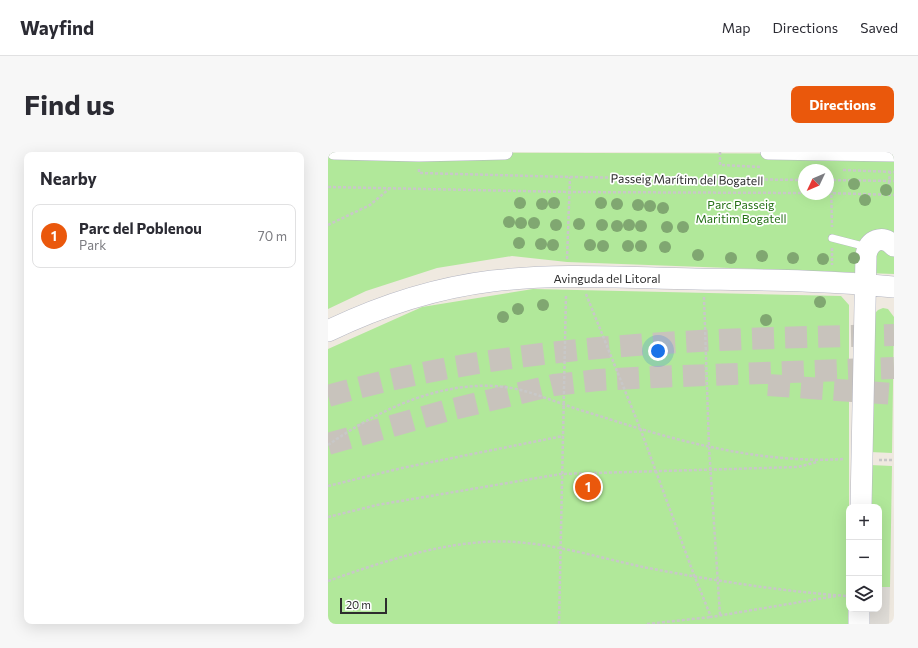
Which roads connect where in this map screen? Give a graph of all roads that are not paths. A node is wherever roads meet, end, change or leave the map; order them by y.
1 (334, 152) edge
2 (505, 152) edge
3 (768, 152) edge
4 (894, 154) edge
5 (832, 238) dead end
6 (894, 246) edge
7 (868, 247) junction
8 (864, 284) junction
9 (894, 287) edge
10 (328, 331) edge
11 (861, 504) edge
12 (859, 612) edge
13 (859, 624) edge

1 - 2 street
3 - 4 street
5 - 7 lane
6 - 7 main road
7 - 8 main road
8 - 9 main road, Avinguda del Litoral
8 - 10 main road, Avinguda del Litoral
8 - 11 main road
12 - 13 main road

